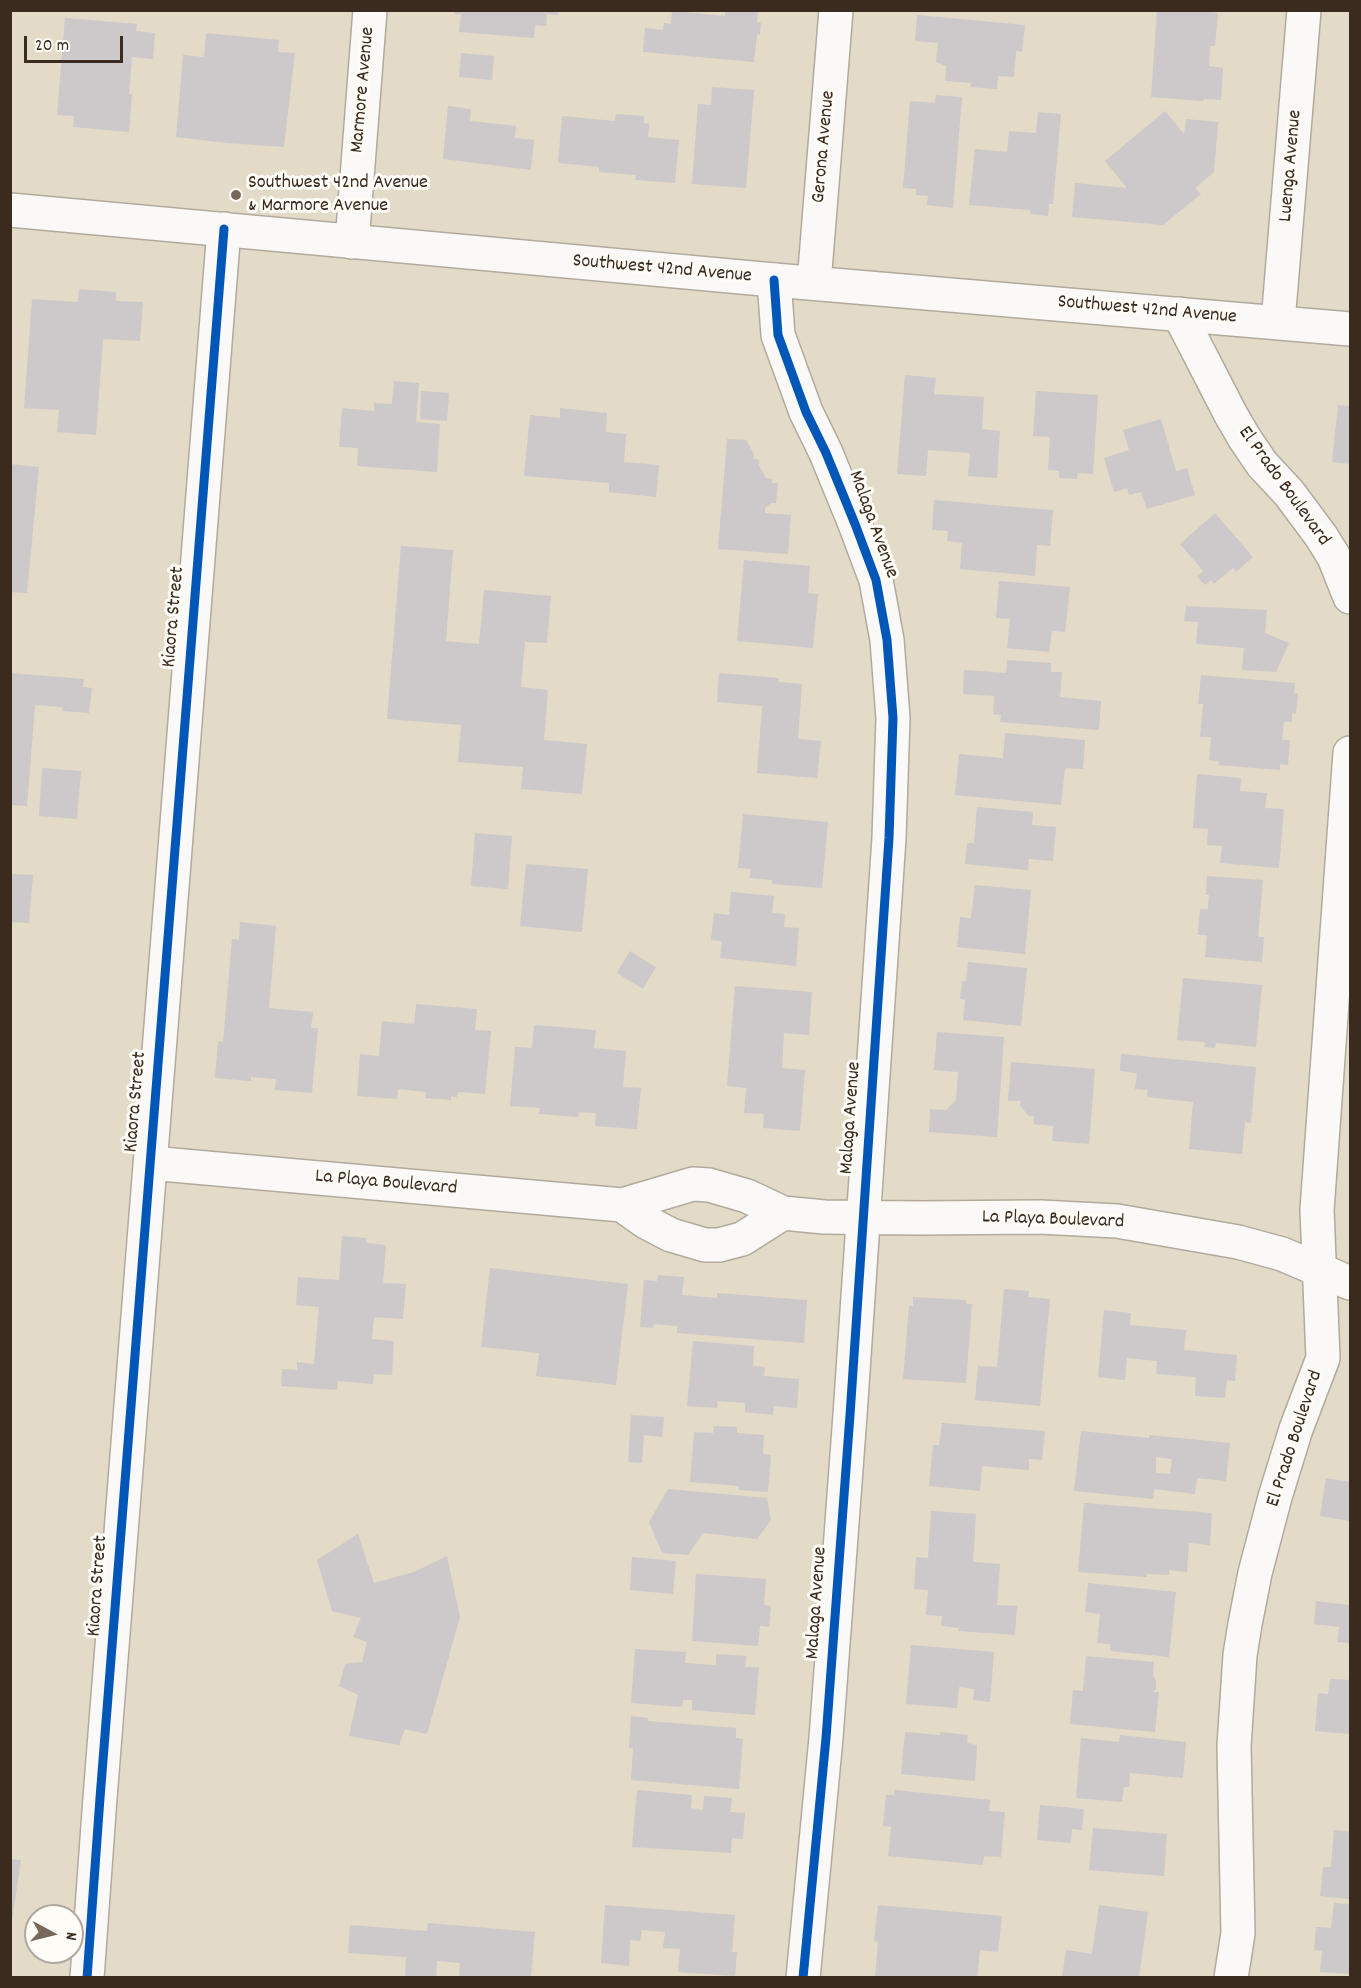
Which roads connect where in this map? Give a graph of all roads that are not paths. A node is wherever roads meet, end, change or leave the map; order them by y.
1 (370, 10) edge
2 (836, 10) edge
3 (1304, 10) edge
4 (10, 210) edge
5 (224, 229) junction
6 (352, 242) junction
7 (774, 280) junction
8 (814, 283) junction
9 (1179, 314) junction
10 (1278, 322) junction
11 (1350, 329) edge
12 (1350, 597) edge
13 (1350, 753) edge
14 (150, 1163) junction
15 (622, 1205) junction
16 (783, 1213) junction
17 (864, 1218) junction
18 (1319, 1270) junction
19 (1350, 1283) edge
20 (87, 1977) edge
21 (803, 1977) edge
22 (1231, 1977) edge

1 - 6 street, Marmore Avenue
2 - 8 street, Gerona Avenue
3 - 10 street, Luenga Avenue
4 - 5 street, Southwest 42nd Avenue
5 - 6 street, Southwest 42nd Avenue
5 - 14 street, Kiaora Street
6 - 7 street, Southwest 42nd Avenue
7 - 8 street, Southwest 42nd Avenue
7 - 17 street, Malaga Avenue
8 - 9 street, Southwest 42nd Avenue
9 - 10 street, Southwest 42nd Avenue
9 - 12 street, El Prado Boulevard
10 - 11 street, Southwest 42nd Avenue
13 - 18 street, El Prado Boulevard
14 - 15 street, La Playa Boulevard
14 - 20 street, Kiaora Street
15 - 16 street, La Playa Boulevard
15 - 16 street
16 - 17 street, La Playa Boulevard
17 - 18 street, La Playa Boulevard
17 - 21 street, Malaga Avenue
18 - 19 street, La Playa Boulevard
18 - 22 street, El Prado Boulevard

